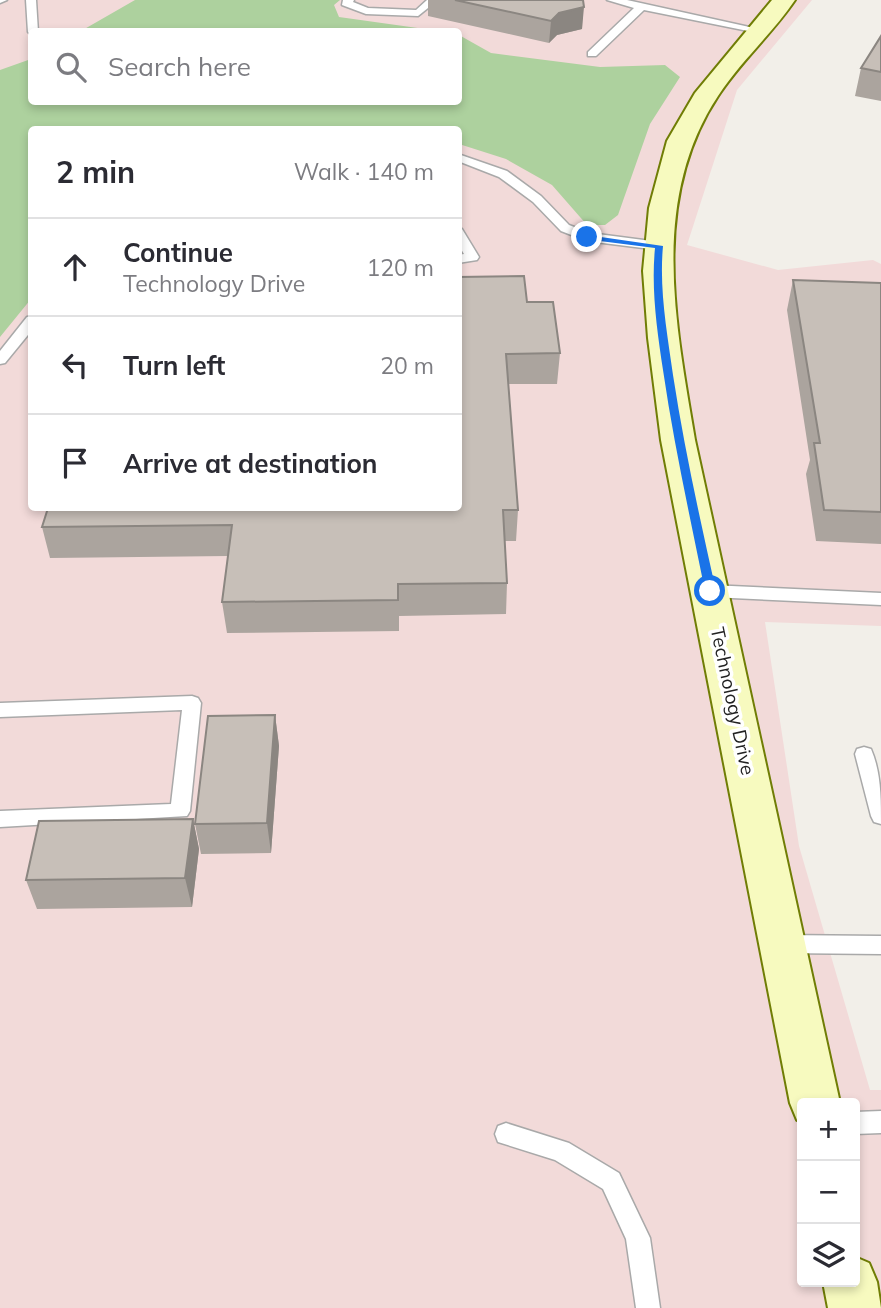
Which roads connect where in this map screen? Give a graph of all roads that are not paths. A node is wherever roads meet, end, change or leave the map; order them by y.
1 (31, 0) edge
2 (349, 0) edge
3 (433, 0) edge
4 (612, 0) edge
5 (784, 0) edge
6 (642, 6) junction
7 (33, 28) edge
8 (758, 30) junction
9 (592, 54) dead end
10 (462, 159) edge
11 (462, 239) edge
12 (659, 246) junction
13 (462, 258) edge
14 (28, 325) edge
15 (0, 360) edge
16 (710, 591) junction
17 (881, 599) edge
18 (0, 710) edge
19 (864, 754) dead end
20 (881, 817) edge
21 (0, 819) edge
22 (782, 944) junction
23 (881, 946) edge
24 (814, 1098) edge
25 (881, 1122) edge
26 (860, 1123) edge
27 (506, 1134) dead end
28 (851, 1287) edge
29 (648, 1308) edge
30 (855, 1308) edge

1 - 7 lane
2 - 3 lane
4 - 6 lane
5 - 8 street, Technology Drive
6 - 8 lane
6 - 9 lane
8 - 12 street, Technology Drive
10 - 12 lane
11 - 13 lane
12 - 16 street, Technology Drive
14 - 15 lane
16 - 17 lane
16 - 22 street, Technology Drive
18 - 21 lane
19 - 20 lane
22 - 23 lane
22 - 24 street, Technology Drive
25 - 26 lane
27 - 29 lane
28 - 30 street

